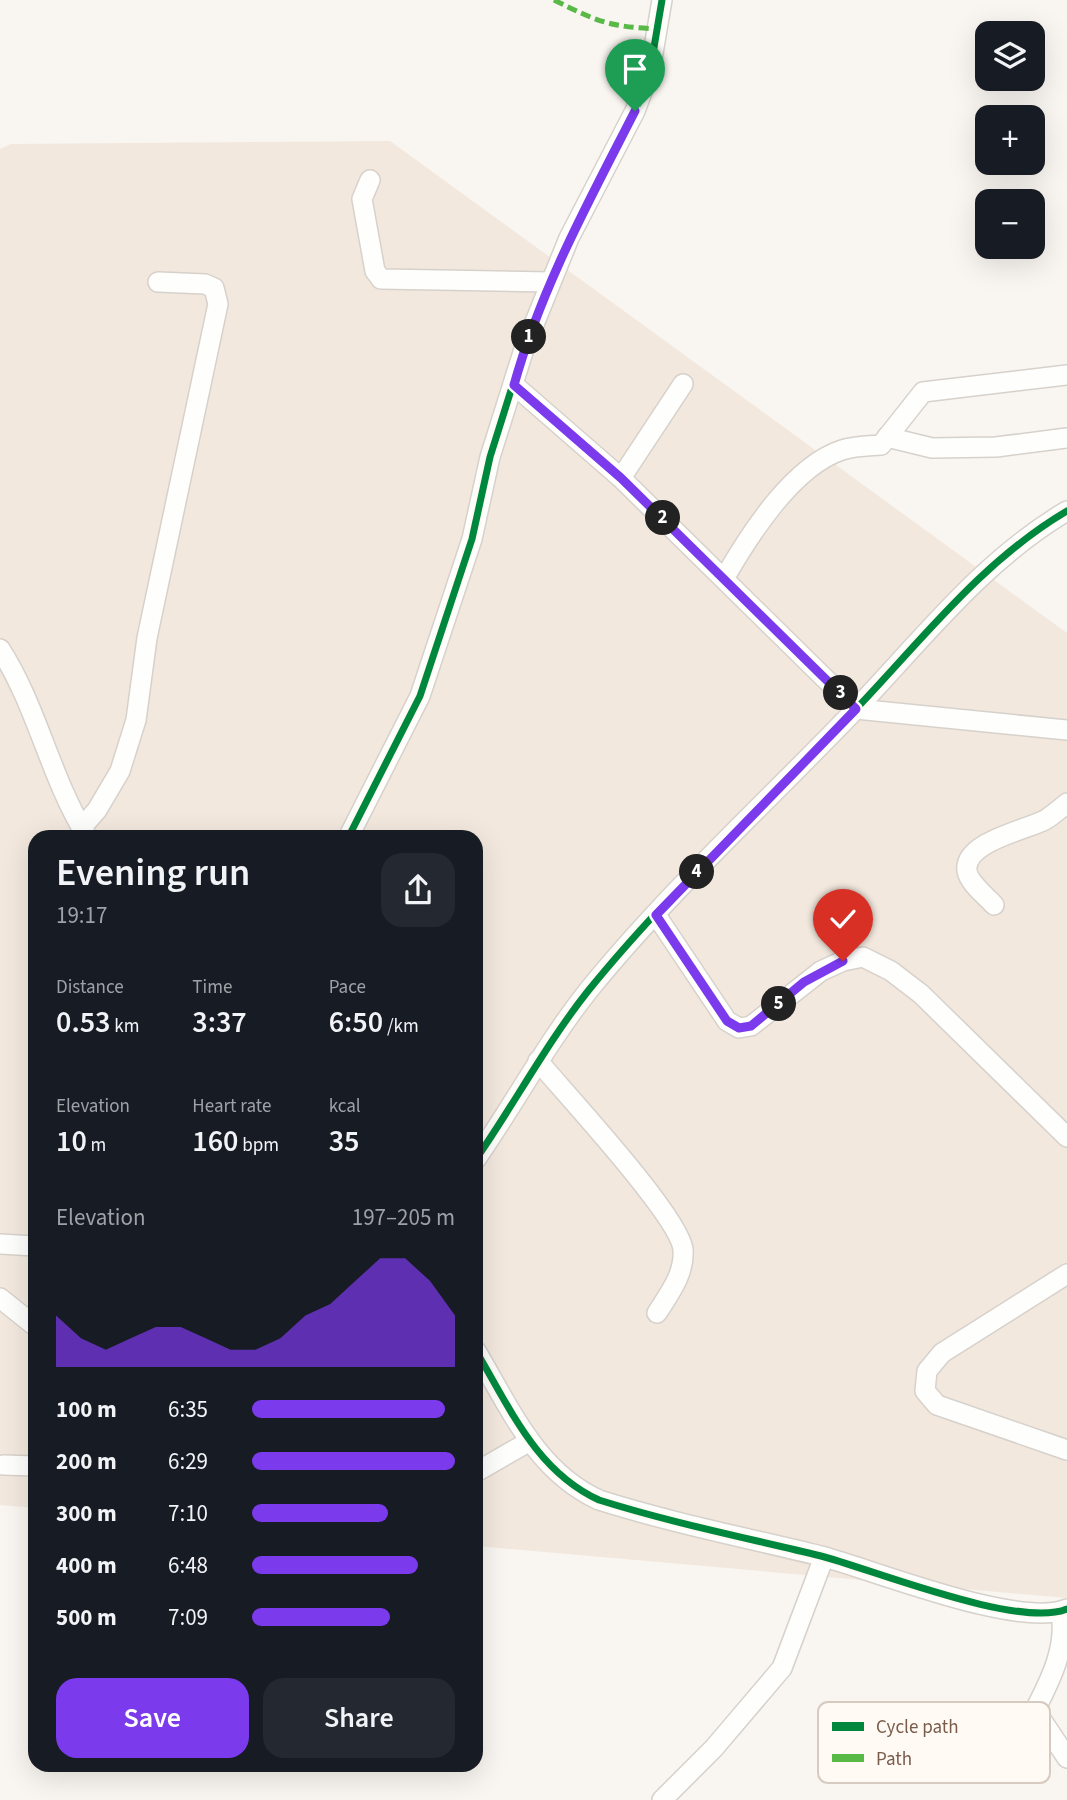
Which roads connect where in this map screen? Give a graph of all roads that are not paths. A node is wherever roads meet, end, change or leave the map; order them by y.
1 (662, 0) edge
2 (370, 180) dead end
3 (158, 282) dead end
4 (550, 282) junction
5 (1067, 375) edge
6 (683, 384) dead end
7 (514, 385) junction
8 (887, 437) junction
9 (1067, 438) edge
10 (621, 478) junction
11 (1067, 511) edge
12 (725, 577) junction
13 (0, 649) edge
14 (856, 709) junction
15 (1067, 730) edge
16 (1067, 803) edge
17 (83, 830) edge
18 (85, 830) edge
19 (352, 830) edge
20 (994, 905) dead end
21 (656, 915) junction
22 (538, 1062) junction
23 (1067, 1137) edge
24 (483, 1148) edge
25 (0, 1244) edge
26 (28, 1246) edge
27 (1067, 1274) edge
28 (0, 1298) edge
29 (657, 1313) dead end
30 (28, 1320) edge
31 (483, 1363) edge
32 (530, 1441) junction
33 (1067, 1450) edge
34 (3, 1465) dead end
35 (28, 1466) edge
36 (483, 1468) edge
37 (824, 1557) junction
38 (1064, 1610) edge
39 (1039, 1702) edge
40 (1050, 1732) edge
41 (1067, 1758) edge
42 (662, 1800) edge

1 - 4 street
2 - 4 street
3 - 18 street
4 - 7 street
5 - 8 street
6 - 10 street
7 - 10 street
7 - 19 street
8 - 9 street
8 - 12 street
10 - 12 street
11 - 14 street
12 - 14 street
13 - 17 street
14 - 15 street
14 - 21 street
16 - 20 street
21 - 22 street
21 - 23 street
22 - 24 street
22 - 29 street
25 - 26 street
27 - 33 street
28 - 30 street
31 - 32 street
32 - 36 street
32 - 37 street
34 - 35 street
37 - 38 street
37 - 42 street
38 - 39 street
40 - 41 street

